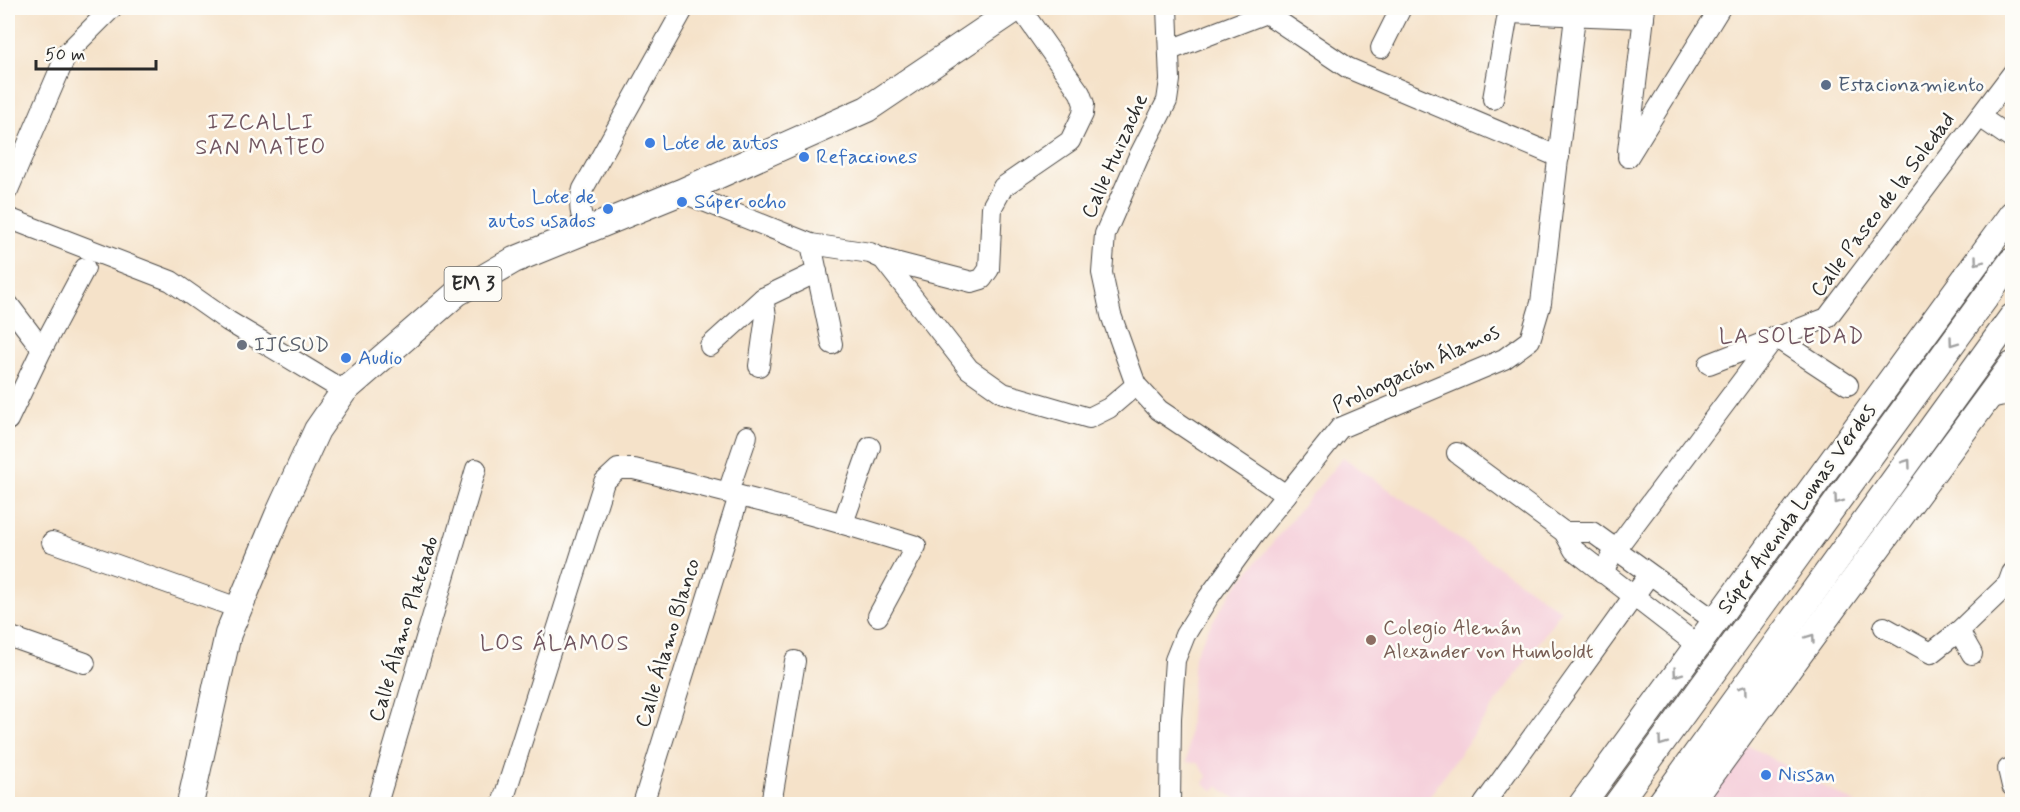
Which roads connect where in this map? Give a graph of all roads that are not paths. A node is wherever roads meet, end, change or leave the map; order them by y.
1 (112, 8) edge
2 (684, 8) edge
3 (1019, 8) edge
4 (1167, 8) edge
5 (1401, 8) edge
6 (1720, 8) edge
7 (1509, 10) edge
8 (1576, 12) edge
9 (1644, 13) edge
10 (1382, 48) dead end
11 (1170, 50) junction
12 (2013, 74) edge
13 (1493, 99) dead end
14 (1980, 117) junction
15 (2013, 139) edge
16 (1558, 157) junction
17 (8, 190) edge
18 (681, 192) junction
19 (2013, 214) edge
20 (8, 218) edge
21 (587, 230) junction
22 (811, 244) junction
23 (883, 259) junction
24 (2013, 261) edge
25 (85, 268) dead end
26 (817, 272) junction
27 (763, 298) junction
28 (8, 304) edge
29 (2013, 317) edge
30 (1775, 337) junction
31 (832, 344) dead end
32 (710, 346) dead end
33 (42, 349) junction
34 (1709, 364) dead end
35 (2013, 365) edge
36 (759, 366) dead end
37 (1136, 385) junction
38 (1848, 385) dead end
39 (344, 391) junction
40 (2013, 393) edge
41 (1986, 399) junction
42 (8, 420) edge
43 (747, 436) dead end
44 (870, 447) dead end
45 (1457, 453) dead end
46 (476, 469) dead end
47 (734, 494) junction
48 (1286, 495) junction
49 (843, 523) junction
50 (1564, 531) junction
51 (52, 542) dead end
52 (1616, 549) junction
53 (1602, 573) junction
54 (1649, 575) junction
55 (2011, 580) edge
56 (1633, 597) junction
57 (238, 608) junction
58 (878, 615) dead end
59 (1715, 621) junction
60 (1884, 627) dead end
61 (1959, 631) junction
62 (8, 636) edge
63 (1697, 645) junction
64 (1972, 654) dead end
65 (795, 661) dead end
66 (85, 663) dead end
67 (1750, 720) junction
68 (1639, 726) junction
69 (1709, 738) junction
70 (1621, 799) edge
71 (377, 803) edge
72 (190, 804) edge
73 (502, 804) edge
74 (643, 804) edge
75 (771, 804) edge
76 (1170, 804) edge
77 (1484, 804) edge
78 (1582, 804) edge
79 (1660, 804) edge
80 (1690, 804) edge

1 - 17 street
2 - 21 street
3 - 18 main road, EM 3
3 - 23 street
4 - 11 street, Calle Huizache
5 - 10 street
6 - 9 street
7 - 8 street
7 - 13 street
8 - 9 street
8 - 16 street, Prolongación Álamos
11 - 16 street
11 - 37 street, Calle Huizache
12 - 14 street, Calle Paseo de la Soledad
14 - 15 street
14 - 30 street, Calle Paseo de la Soledad
16 - 48 street, Prolongación Álamos
18 - 21 main road, EM 3
18 - 22 street
19 -> 59 main road, Súper Avenida Lomas Verdes
20 - 39 street
21 - 39 main road, EM 3
22 - 23 street
22 - 26 street
23 - 37 street
24 -> 70 main road, Súper Avenida Lomas Verdes
25 - 33 street
26 - 27 street
26 - 31 street
27 - 32 street
27 - 36 street
28 - 33 street
69 -> 29 main road
30 - 34 street, Calle Paseo de la Soledad
30 - 38 street
30 - 52 street
33 - 42 street
35 - 41 main road
37 - 48 street, Calle Huizache
39 - 57 main road, EM 3
40 - 41 street
67 -> 41 main road
43 - 47 street, Calle Álamo Blanco
44 - 49 street
45 - 50 street
46 - 71 street, Calle Álamo Plateado
47 - 49 street
47 - 73 street
47 - 74 street, Calle Álamo Blanco
48 - 76 street, Prolongación Álamos
49 - 58 street
50 - 52 street
50 - 53 street
51 - 57 street
52 - 53 street
52 - 54 street
53 - 56 street
54 - 56 street
54 - 59 street
55 - 61 street
56 - 63 street
56 - 77 street
57 - 72 main road, EM 3
59 - 63 main road, Súper Avenida Lomas Verdes
60 - 61 street
61 - 64 street
62 - 66 street
63 -> 68 main road, Súper Avenida Lomas Verdes
65 - 75 street
67 - 69 main road
67 - 80 main road
68 - 70 main road
68 - 78 main road, Súper Avenida Lomas Verdes
69 - 79 main road

